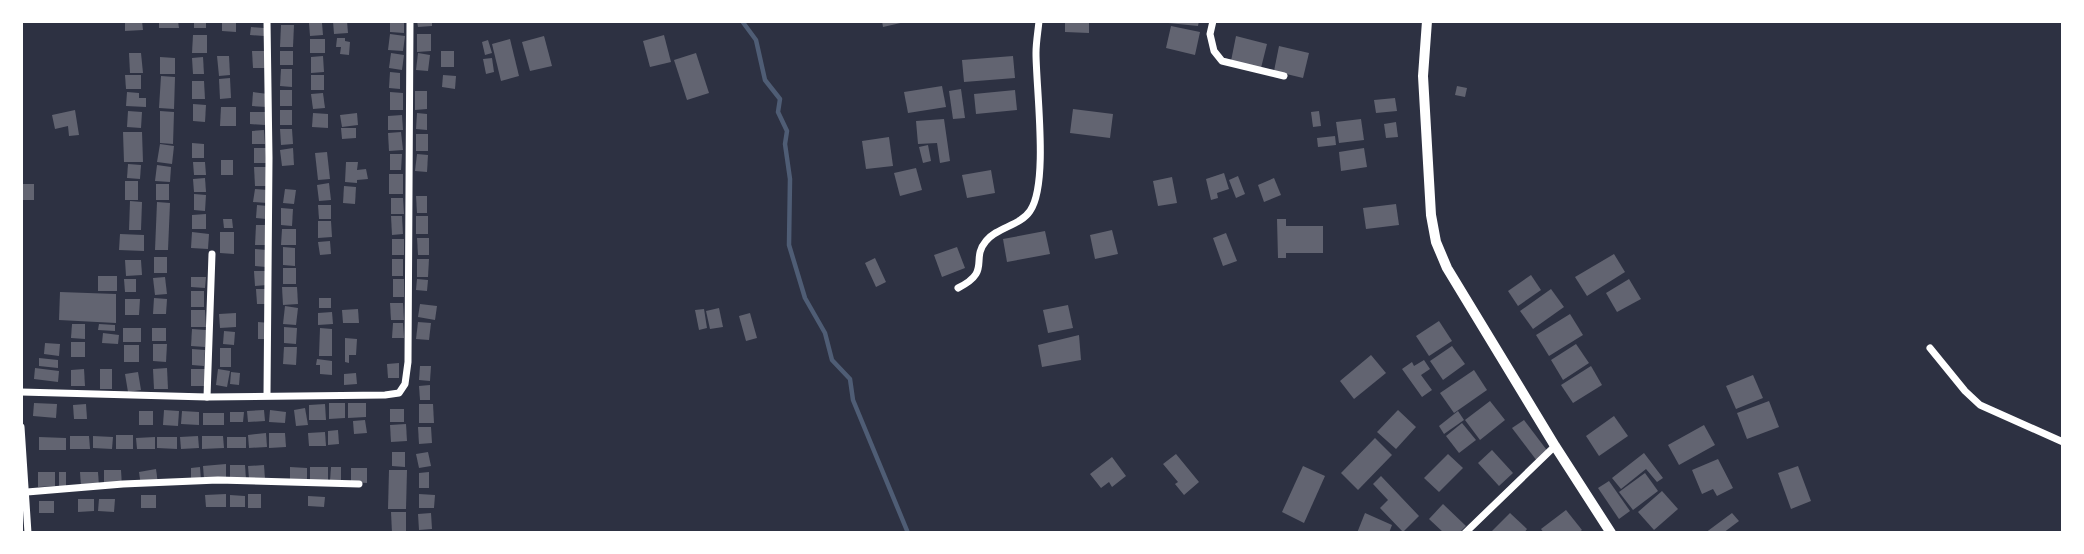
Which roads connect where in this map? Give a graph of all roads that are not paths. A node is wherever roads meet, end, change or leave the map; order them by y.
1 (267, 21) edge
2 (410, 21) edge
3 (1040, 21) edge
4 (1213, 21) edge
5 (1427, 21) edge
6 (1284, 76) dead end
7 (212, 254) dead end
8 (958, 288) dead end
9 (1930, 348) dead end
10 (21, 393) edge
11 (267, 395) junction
12 (207, 397) junction
13 (21, 427) edge
14 (2063, 442) edge
15 (1555, 446) junction
16 (359, 484) dead end
17 (27, 492) junction
18 (29, 533) edge
19 (1465, 533) edge
20 (1611, 533) edge

1 - 11 street
2 - 11 street
3 - 8 street
4 - 6 street
5 - 15 street
7 - 12 street
9 - 14 street
10 - 12 street
11 - 12 street
13 - 17 street
15 - 19 street
15 - 20 street
16 - 17 street
17 - 18 street

